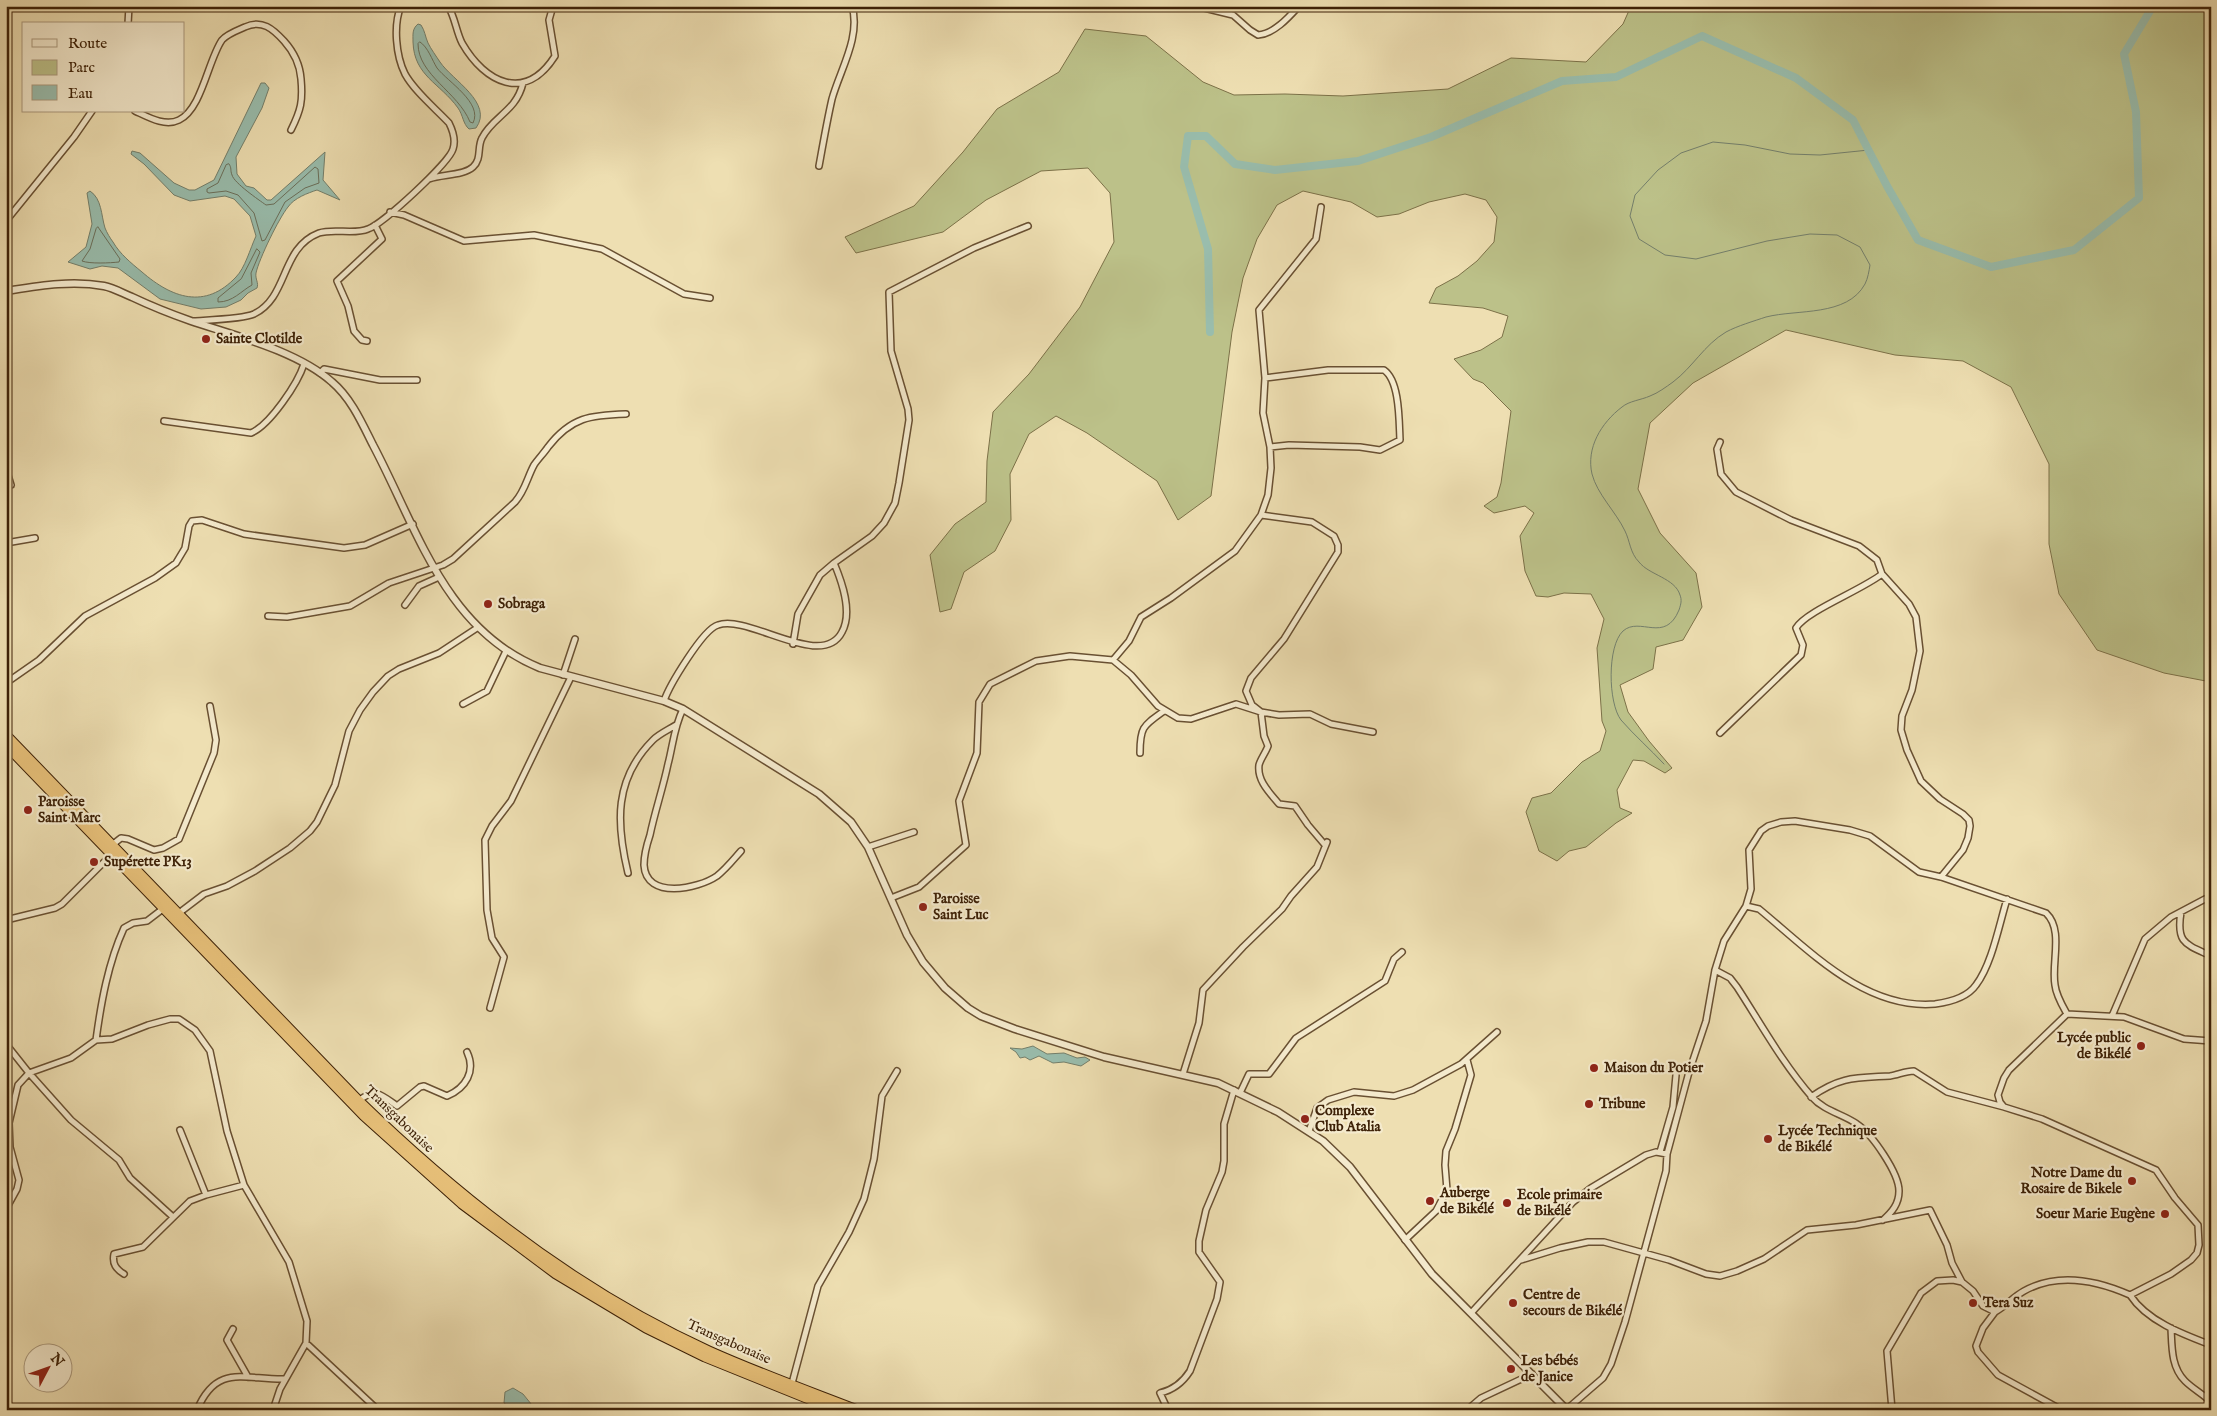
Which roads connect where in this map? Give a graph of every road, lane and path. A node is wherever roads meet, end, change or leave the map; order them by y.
1 (129, 6) edge
2 (401, 6) edge
3 (448, 6) edge
4 (553, 6) edge
5 (852, 6) edge
6 (1196, 6) edge
7 (1299, 6) edge
8 (128, 22) edge
9 (523, 83) junction
10 (91, 112) edge
11 (138, 112) edge
12 (291, 130) dead end
13 (819, 166) dead end
14 (427, 180) junction
15 (1321, 207) dead end
16 (390, 212) junction
17 (6, 221) edge
18 (375, 225) junction
19 (1028, 226) dead end
20 (6, 291) edge
21 (710, 298) dead end
22 (194, 322) junction
23 (367, 341) dead end
24 (304, 364) junction
25 (320, 373) junction
26 (1265, 378) junction
27 (417, 380) dead end
28 (626, 414) dead end
29 (164, 421) dead end
30 (1720, 442) dead end
31 (1270, 447) junction
32 (6, 469) edge
33 (11, 485) dead end
34 (1261, 515) junction
35 (413, 524) junction
36 (35, 538) dead end
37 (6, 543) edge
38 (834, 563) junction
39 (435, 568) junction
40 (1882, 574) junction
41 (440, 576) junction
42 (405, 605) dead end
43 (268, 616) dead end
44 (477, 628) junction
45 (575, 639) dead end
46 (793, 644) junction
47 (506, 652) junction
48 (1113, 660) junction
49 (563, 675) junction
50 (571, 678) junction
51 (6, 683) edge
52 (664, 701) junction
53 (463, 704) dead end
54 (210, 706) dead end
55 (683, 709) junction
56 (1164, 712) junction
57 (1261, 712) junction
58 (676, 726) junction
59 (1373, 732) dead end
60 (1720, 733) dead end
61 (6, 735) edge
62 (6, 745) edge
63 (1140, 753) dead end
64 (914, 832) dead end
65 (868, 847) junction
66 (112, 850) junction
67 (741, 851) dead end
68 (628, 874) dead end
69 (1941, 877) junction
70 (891, 898) junction
71 (2205, 898) dead end
72 (2007, 899) junction
73 (1746, 906) junction
74 (164, 908) junction
75 (2181, 912) junction
76 (178, 914) junction
77 (6, 920) edge
78 (1402, 952) dead end
79 (2211, 956) edge
80 (1716, 970) junction
81 (490, 1008) dead end
82 (2067, 1014) junction
83 (2112, 1016) junction
84 (1497, 1032) dead end
85 (96, 1040) junction
86 (2211, 1041) edge
87 (6, 1044) edge
88 (467, 1052) dead end
89 (1467, 1060) junction
90 (897, 1071) dead end
91 (29, 1073) junction
92 (1183, 1074) junction
93 (1676, 1076) dead end
94 (1237, 1091) junction
95 (1811, 1097) junction
96 (9, 1100) edge
97 (359, 1101) junction
98 (2004, 1107) junction
99 (180, 1130) dead end
100 (1309, 1131) junction
101 (1660, 1152) junction
102 (9, 1154) edge
103 (1667, 1154) junction
104 (244, 1185) junction
105 (206, 1195) junction
106 (6, 1209) edge
107 (173, 1217) junction
108 (1883, 1220) junction
109 (1404, 1240) junction
110 (1644, 1253) junction
111 (1521, 1260) junction
112 (124, 1274) dead end
113 (1962, 1282) junction
114 (2130, 1295) junction
115 (1472, 1312) junction
116 (1995, 1312) junction
117 (2171, 1328) junction
118 (233, 1329) dead end
119 (306, 1343) junction
120 (2211, 1345) edge
121 (1532, 1374) junction
122 (248, 1377) junction
123 (285, 1379) junction
124 (791, 1389) junction
125 (2211, 1402) edge
126 (197, 1410) edge
127 (273, 1410) edge
128 (378, 1410) edge
129 (836, 1410) edge
130 (858, 1410) edge
131 (1168, 1410) edge
132 (1467, 1410) edge
133 (1567, 1410) edge
134 (1892, 1410) edge
135 (2062, 1410) edge

1 - 8 street
2 - 14 street
3 - 9 street
4 - 9 street
5 - 13 street
6 - 7 street
9 - 14 street
10 - 17 street
11 - 12 street
14 - 16 street
15 - 26 street
16 - 18 street
16 - 21 street
18 - 22 street
18 - 23 street
19 - 38 street
20 - 22 street
22 - 24 street
24 - 25 street
24 - 29 street
25 - 27 street
25 - 35 street
26 - 31 street
26 - 31 street
28 - 39 street
30 - 40 street
31 - 34 street
32 - 33 street
34 - 48 street
34 - 57 street
35 - 39 street
35 - 51 street
36 - 37 street
38 - 46 street
38 - 46 street
39 - 41 street
39 - 43 street
40 - 60 street
40 - 69 street
41 - 42 street
41 - 44 street
44 - 47 street
44 - 76 street
45 - 49 street
46 - 52 street
47 - 49 street
47 - 53 street
48 - 56 street
48 - 70 street
49 - 50 street
50 - 52 street
50 - 81 street
52 - 55 street
54 - 66 street
55 - 58 street
55 - 65 street
56 - 57 street
56 - 63 street
57 - 59 street
57 - 92 street
58 - 67 street
58 - 68 street
61 - 66 highway, Transgabonaise
62 - 66 highway, Transgabonaise
64 - 65 street
65 - 70 street
66 - 74 highway, Transgabonaise
66 - 76 highway, Transgabonaise
66 - 77 street
69 - 72 street
69 - 73 street
70 - 92 street
71 - 75 street
72 - 73 street
72 - 82 street
73 - 80 street
74 - 85 street
74 - 124 highway, Transgabonaise
75 - 79 street
75 - 83 street
76 - 97 highway, Transgabonaise
78 - 94 street
80 - 95 street
80 - 103 street
82 - 83 street
82 - 98 street
83 - 86 street
84 - 89 street
85 - 91 street
85 - 104 street
87 - 91 street
88 - 97 street
89 - 100 street
89 - 109 street
90 - 124 street
91 - 96 street
91 - 107 street
92 - 94 street
93 - 101 street
94 - 100 street
94 - 131 street
95 - 98 street
95 - 108 street
96 - 102 street
97 - 124 highway, Transgabonaise
98 - 114 street
99 - 105 street
100 - 109 street
101 - 103 street
101 - 111 street
102 - 106 street
103 - 110 street
104 - 105 street
104 - 119 street
105 - 107 street
107 - 112 street
108 - 110 street
108 - 113 street
109 - 115 street
110 - 111 street
110 - 133 street
111 - 115 street
113 - 116 street
113 - 134 street
114 - 116 street
114 - 117 street
115 - 121 street
116 - 135 street
117 - 120 street
117 - 125 street
118 - 122 street
119 - 123 street
119 - 128 street
121 - 132 street
121 - 133 street
122 - 123 street
122 - 126 street
123 - 127 street
124 - 129 highway, Transgabonaise
124 - 130 highway, Transgabonaise

